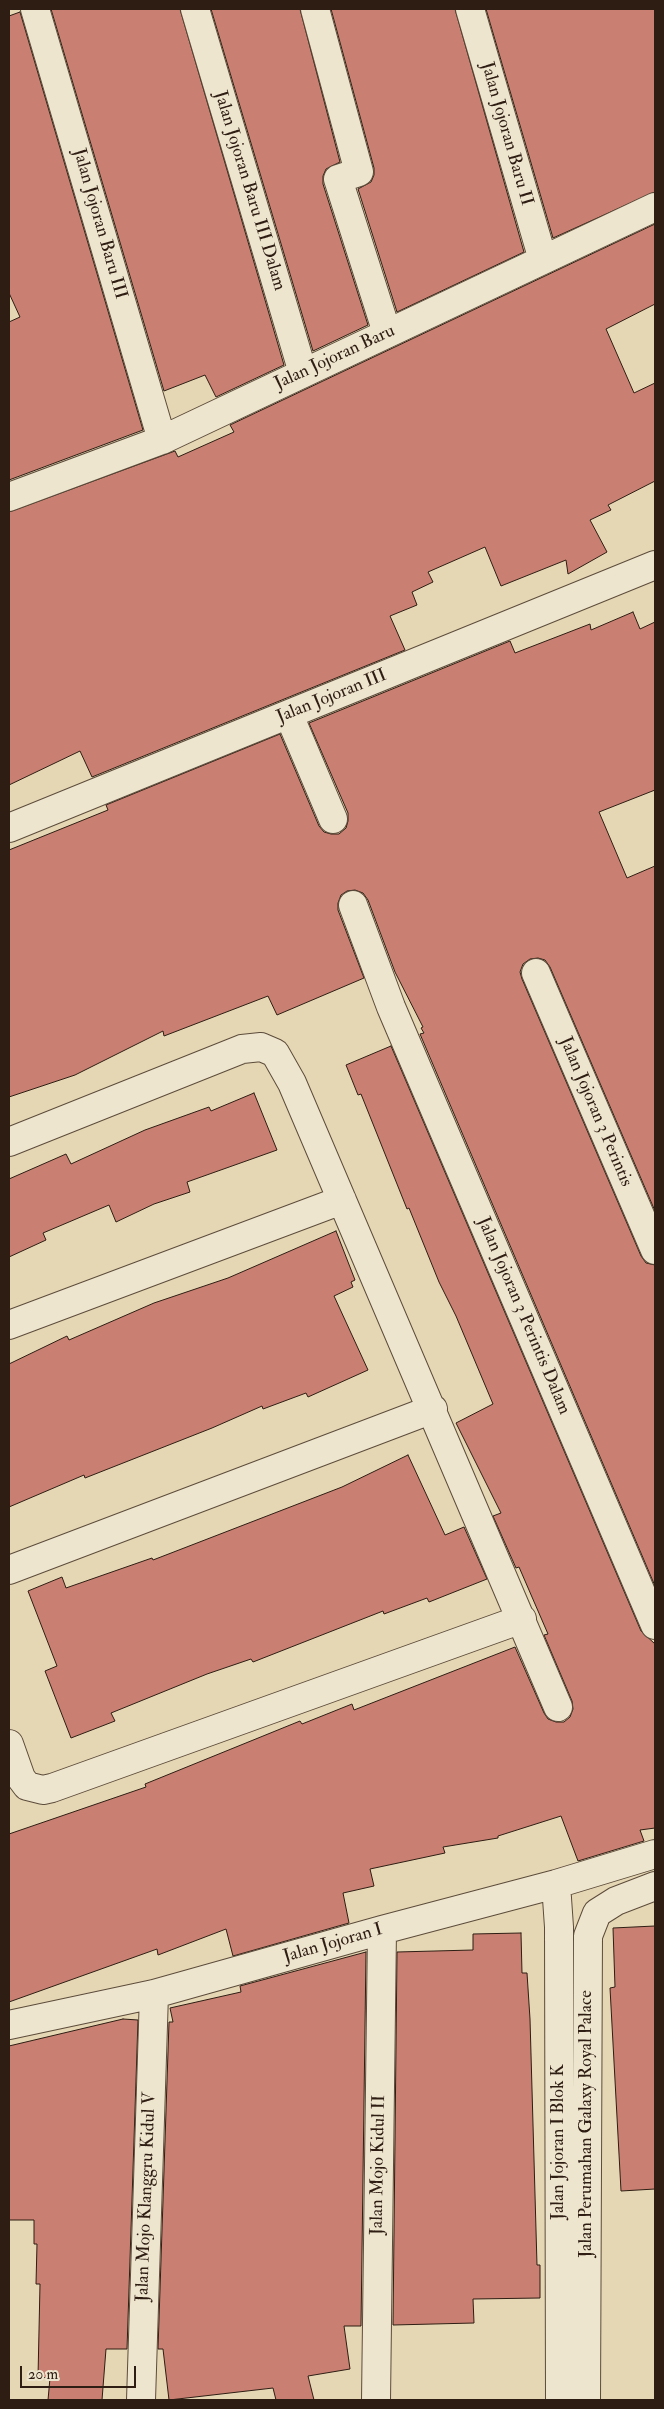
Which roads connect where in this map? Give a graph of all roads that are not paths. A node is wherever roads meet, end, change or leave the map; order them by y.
1 (36, 9) edge
2 (195, 9) edge
3 (315, 9) edge
4 (470, 9) edge
5 (655, 207) edge
6 (543, 260) junction
7 (387, 333) junction
8 (304, 373) junction
9 (162, 440) junction
10 (9, 496) edge
11 (655, 565) edge
12 (289, 715) junction
13 (333, 819) dead end
14 (9, 828) edge
15 (353, 904) dead end
16 (536, 974) dead end
17 (9, 1142) edge
18 (342, 1200) junction
19 (655, 1250) edge
20 (9, 1325) edge
21 (432, 1409) junction
22 (9, 1570) edge
23 (522, 1620) junction
24 (655, 1625) edge
25 (558, 1707) dead end
26 (9, 1744) edge
27 (655, 1854) edge
28 (556, 1884) junction
29 (655, 1886) edge
30 (382, 1930) junction
31 (154, 1994) junction
32 (9, 2025) edge
33 (141, 2400) edge
34 (376, 2400) edge
35 (560, 2400) edge
36 (586, 2400) edge

1 - 9 street, Jalan Jojoran Baru III
2 - 8 street, Jalan Jojoran Baru III Dalam
3 - 7 street
4 - 6 street, Jalan Jojoran Baru II
5 - 6 street, Jalan Jojoran Baru
6 - 7 street, Jalan Jojoran Baru
7 - 8 street, Jalan Jojoran Baru
8 - 9 street, Jalan Jojoran Baru
9 - 10 street, Jalan Jojoran Baru
11 - 12 street, Jalan Jojoran III
12 - 13 street
12 - 14 street, Jalan Jojoran III
15 - 24 street, Jalan Jojoran 3 Perintis Dalam
16 - 19 street, Jalan Jojoran 3 Perintis
17 - 18 street
18 - 20 street
18 - 21 street
21 - 22 street
21 - 23 street
23 - 25 street
23 - 26 street
27 - 28 street, Jalan Jojoran I
28 - 30 street, Jalan Jojoran I
28 - 35 street, Jalan Jojoran I Blok K
29 - 36 street, Jalan Perumahan Galaxy Royal Palace
30 - 31 street, Jalan Jojoran I
30 - 34 street, Jalan Mojo Kidul II
31 - 32 street, Jalan Jojoran I
31 - 33 street, Jalan Mojo Klanggru Kidul V

